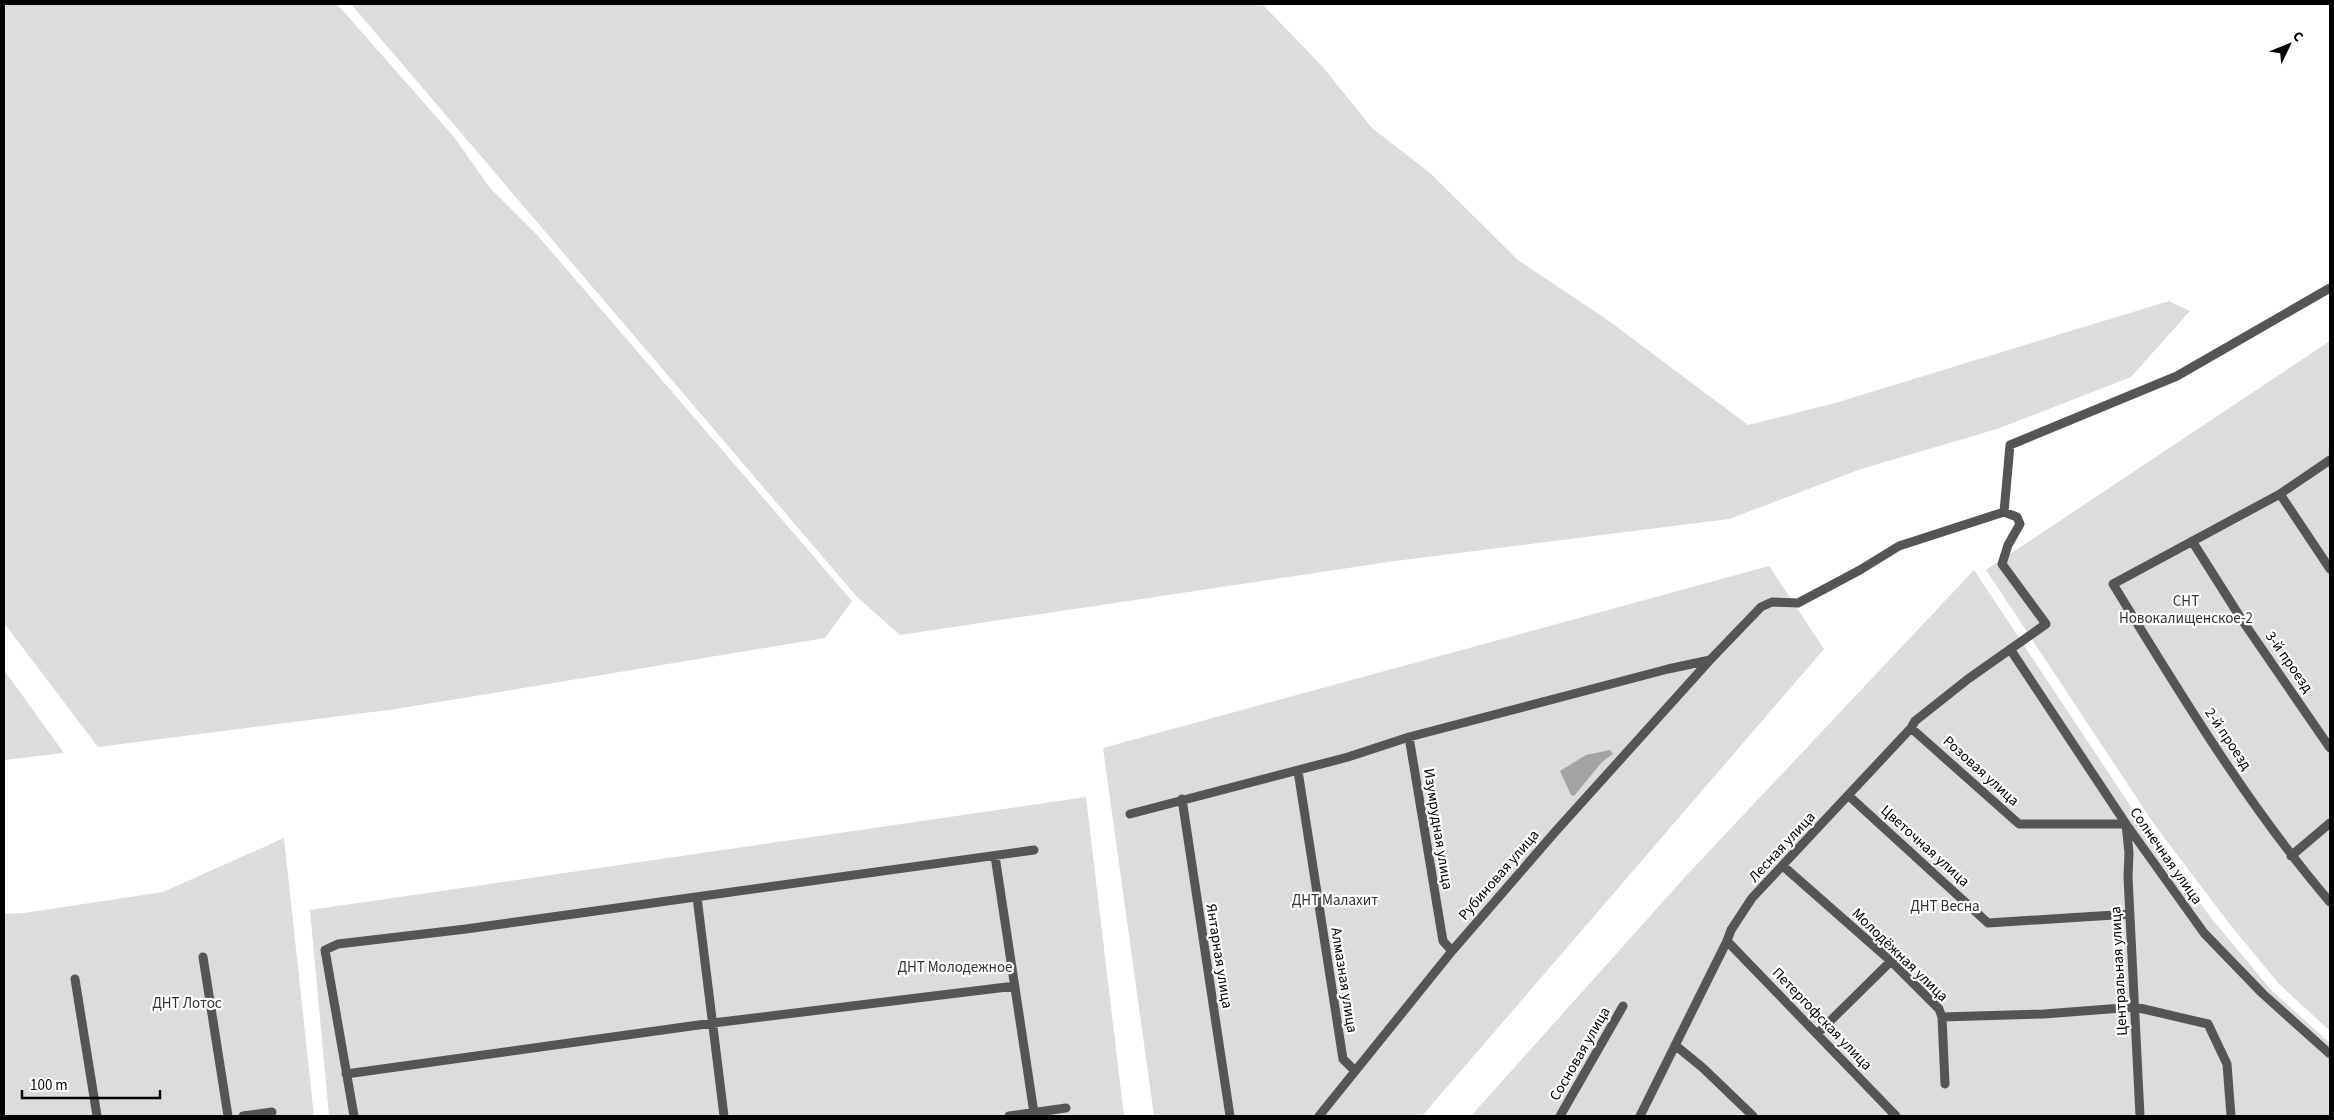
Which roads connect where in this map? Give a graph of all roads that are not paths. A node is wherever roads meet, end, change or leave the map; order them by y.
1 (2330, 288) edge
2 (2330, 460) edge
3 (2280, 494) junction
4 (2004, 512) junction
5 (2192, 541) junction
6 (2330, 569) edge
7 (2010, 649) junction
8 (1710, 660) junction
9 (1911, 728) junction
10 (1409, 737) junction
11 (2330, 748) edge
12 (1298, 770) junction
13 (1849, 796) junction
14 (1182, 799) junction
15 (1130, 814) dead end
16 (2330, 822) edge
17 (2126, 824) junction
18 (1034, 850) dead end
19 (995, 856) junction
20 (2291, 856) junction
21 (1783, 866) junction
22 (697, 897) junction
23 (2330, 902) edge
24 (2130, 914) junction
25 (1727, 941) junction
26 (1452, 951) junction
27 (203, 957) dead end
28 (1891, 961) junction
29 (75, 979) dead end
30 (1015, 986) junction
31 (1623, 1006) dead end
32 (2135, 1007) junction
33 (1942, 1016) junction
34 (712, 1023) junction
35 (1817, 1034) junction
36 (1675, 1045) junction
37 (2330, 1054) edge
38 (1355, 1071) junction
39 (346, 1074) junction
40 (1945, 1084) dead end
41 (1066, 1108) dead end
42 (272, 1112) dead end
43 (1034, 1113) junction
44 (97, 1116) edge
45 (228, 1116) edge
46 (243, 1116) edge
47 (354, 1116) edge
48 (724, 1116) edge
49 (1009, 1116) edge
50 (1230, 1116) edge
51 (1319, 1116) edge
52 (1560, 1116) edge
53 (1640, 1116) edge
54 (1753, 1116) edge
55 (1896, 1116) edge
56 (2140, 1116) edge
57 (2231, 1116) edge

1 - 4 street
2 - 3 street
3 - 5 street
3 - 6 street
4 - 7 street, Лесная улица
4 - 8 street, Рубиновая улица
5 - 11 street, 3-й проезд
5 - 20 street, 2-й проезд
7 - 9 street, Лесная улица
7 - 17 street, Солнечная улица
8 - 10 street
8 - 26 street, Рубиновая улица
9 - 13 street, Лесная улица
9 - 17 street, Розовая улица
10 - 12 street
10 - 26 street, Изумрудная улица
12 - 14 street
12 - 38 street, Алмазная улица
13 - 21 street, Лесная улица
13 - 24 street, Цветочная улица
14 - 15 street
14 - 50 street, Янтарная улица
16 - 20 street
17 - 24 street, Центральная улица
17 - 37 street, Солнечная улица
18 - 19 street
19 - 22 street
19 - 30 street
20 - 23 street, 2-й проезд
21 - 25 street, Лесная улица
21 - 28 street, Молодёжная улица
22 - 34 street
22 - 39 street
24 - 32 street, Центральная улица
25 - 35 street, Петергофская улица
25 - 36 street, Лесная улица
26 - 38 street, Рубиновая улица
27 - 45 street
28 - 33 street, Молодёжная улица
28 - 35 street
29 - 44 street
30 - 34 street
30 - 43 street
31 - 52 street, Сосновая улица
32 - 33 street, Молодёжная улица
32 - 56 street, Центральная улица
32 - 57 street, Молодёжная улица
33 - 40 street
34 - 39 street
34 - 48 street
35 - 55 street, Петергофская улица
36 - 53 street, Лесная улица
36 - 54 street
38 - 51 street, Рубиновая улица
39 - 47 street
41 - 43 street
42 - 46 street
43 - 49 street

